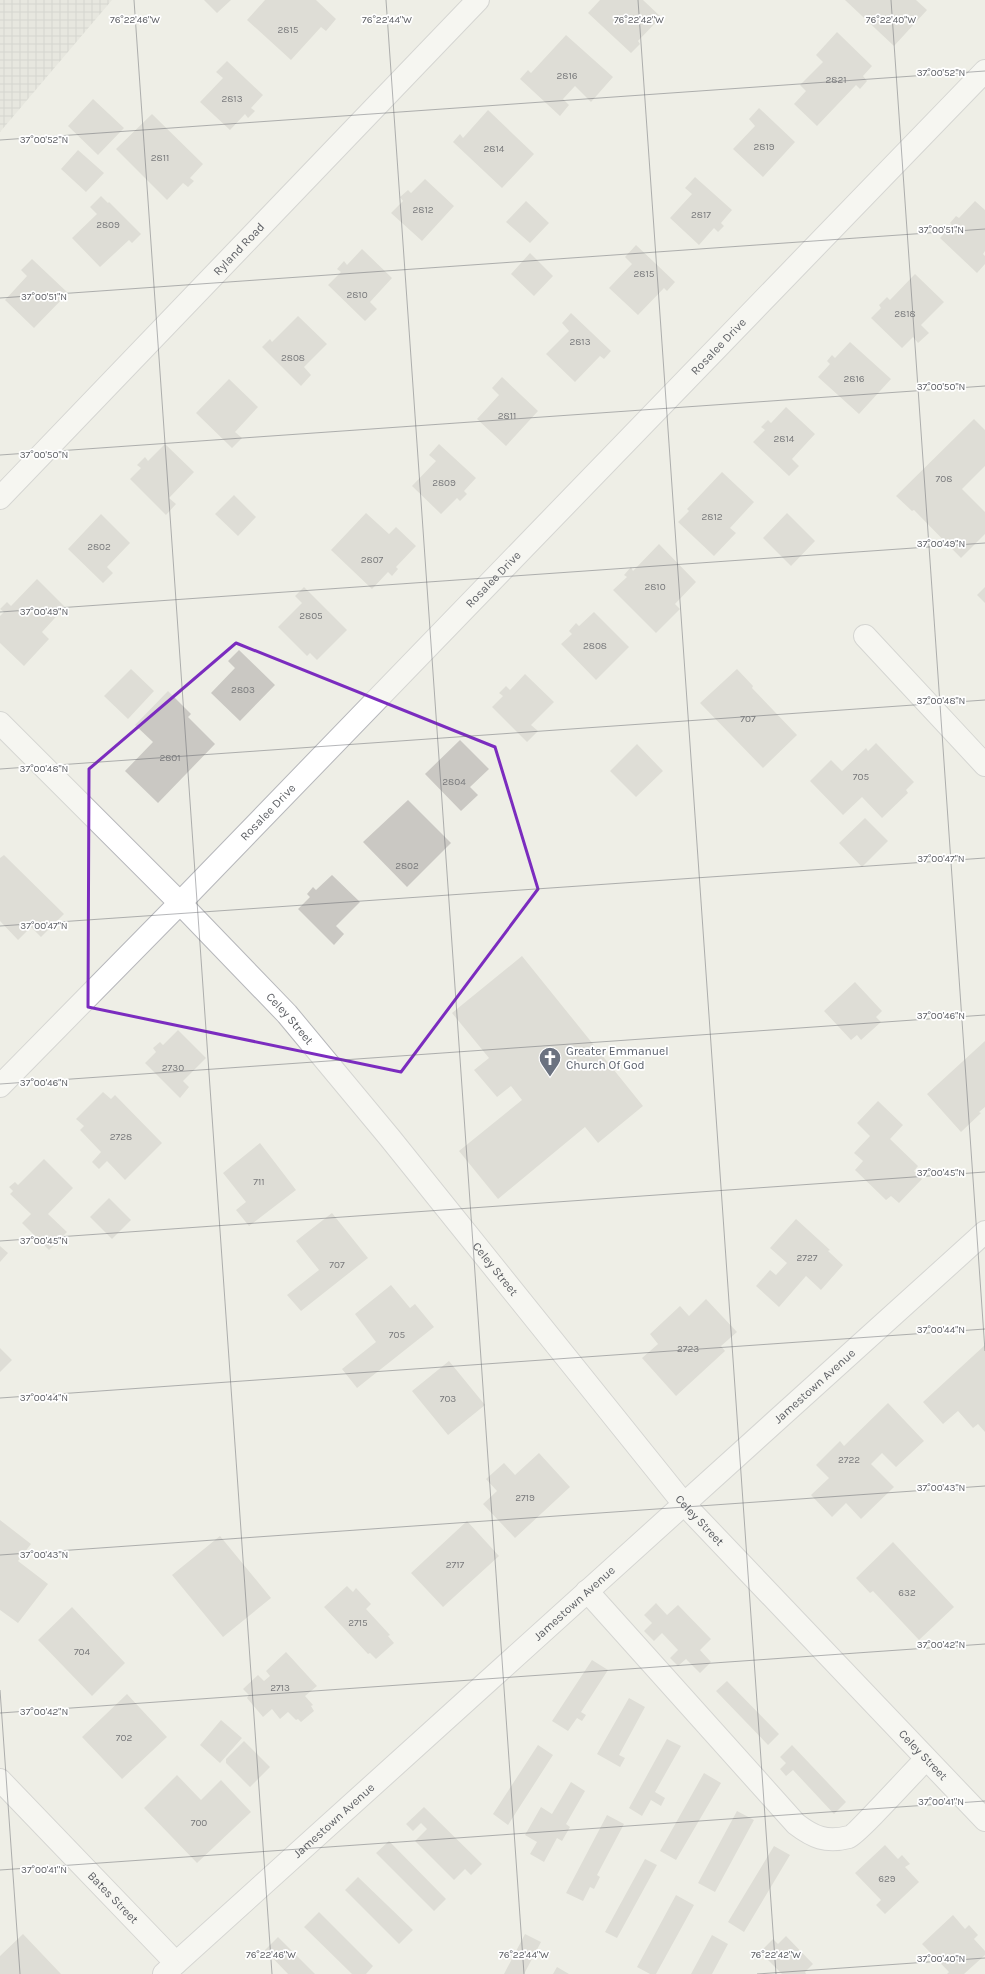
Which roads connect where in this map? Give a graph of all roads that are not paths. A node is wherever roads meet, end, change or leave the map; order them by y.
1 (478, 0) edge
2 (985, 71) edge
3 (0, 498) edge
4 (865, 636) dead end
5 (0, 724) edge
6 (985, 765) edge
7 (180, 903) junction
8 (0, 1086) edge
9 (985, 1232) edge
10 (684, 1504) junction
11 (587, 1591) junction
12 (926, 1758) junction
13 (0, 1780) edge
14 (985, 1820) edge
15 (170, 1969) edge

1 - 3 street, Ryland Road
2 - 7 street, Rosalee Drive
4 - 6 street
5 - 7 street, Celey Street
7 - 8 street, Rosalee Drive
7 - 10 street, Celey Street
9 - 10 street, Jamestown Avenue
10 - 11 street, Jamestown Avenue
10 - 12 street, Celey Street
11 - 12 street
11 - 15 street, Jamestown Avenue
12 - 14 street, Celey Street
13 - 15 street, Bates Street

